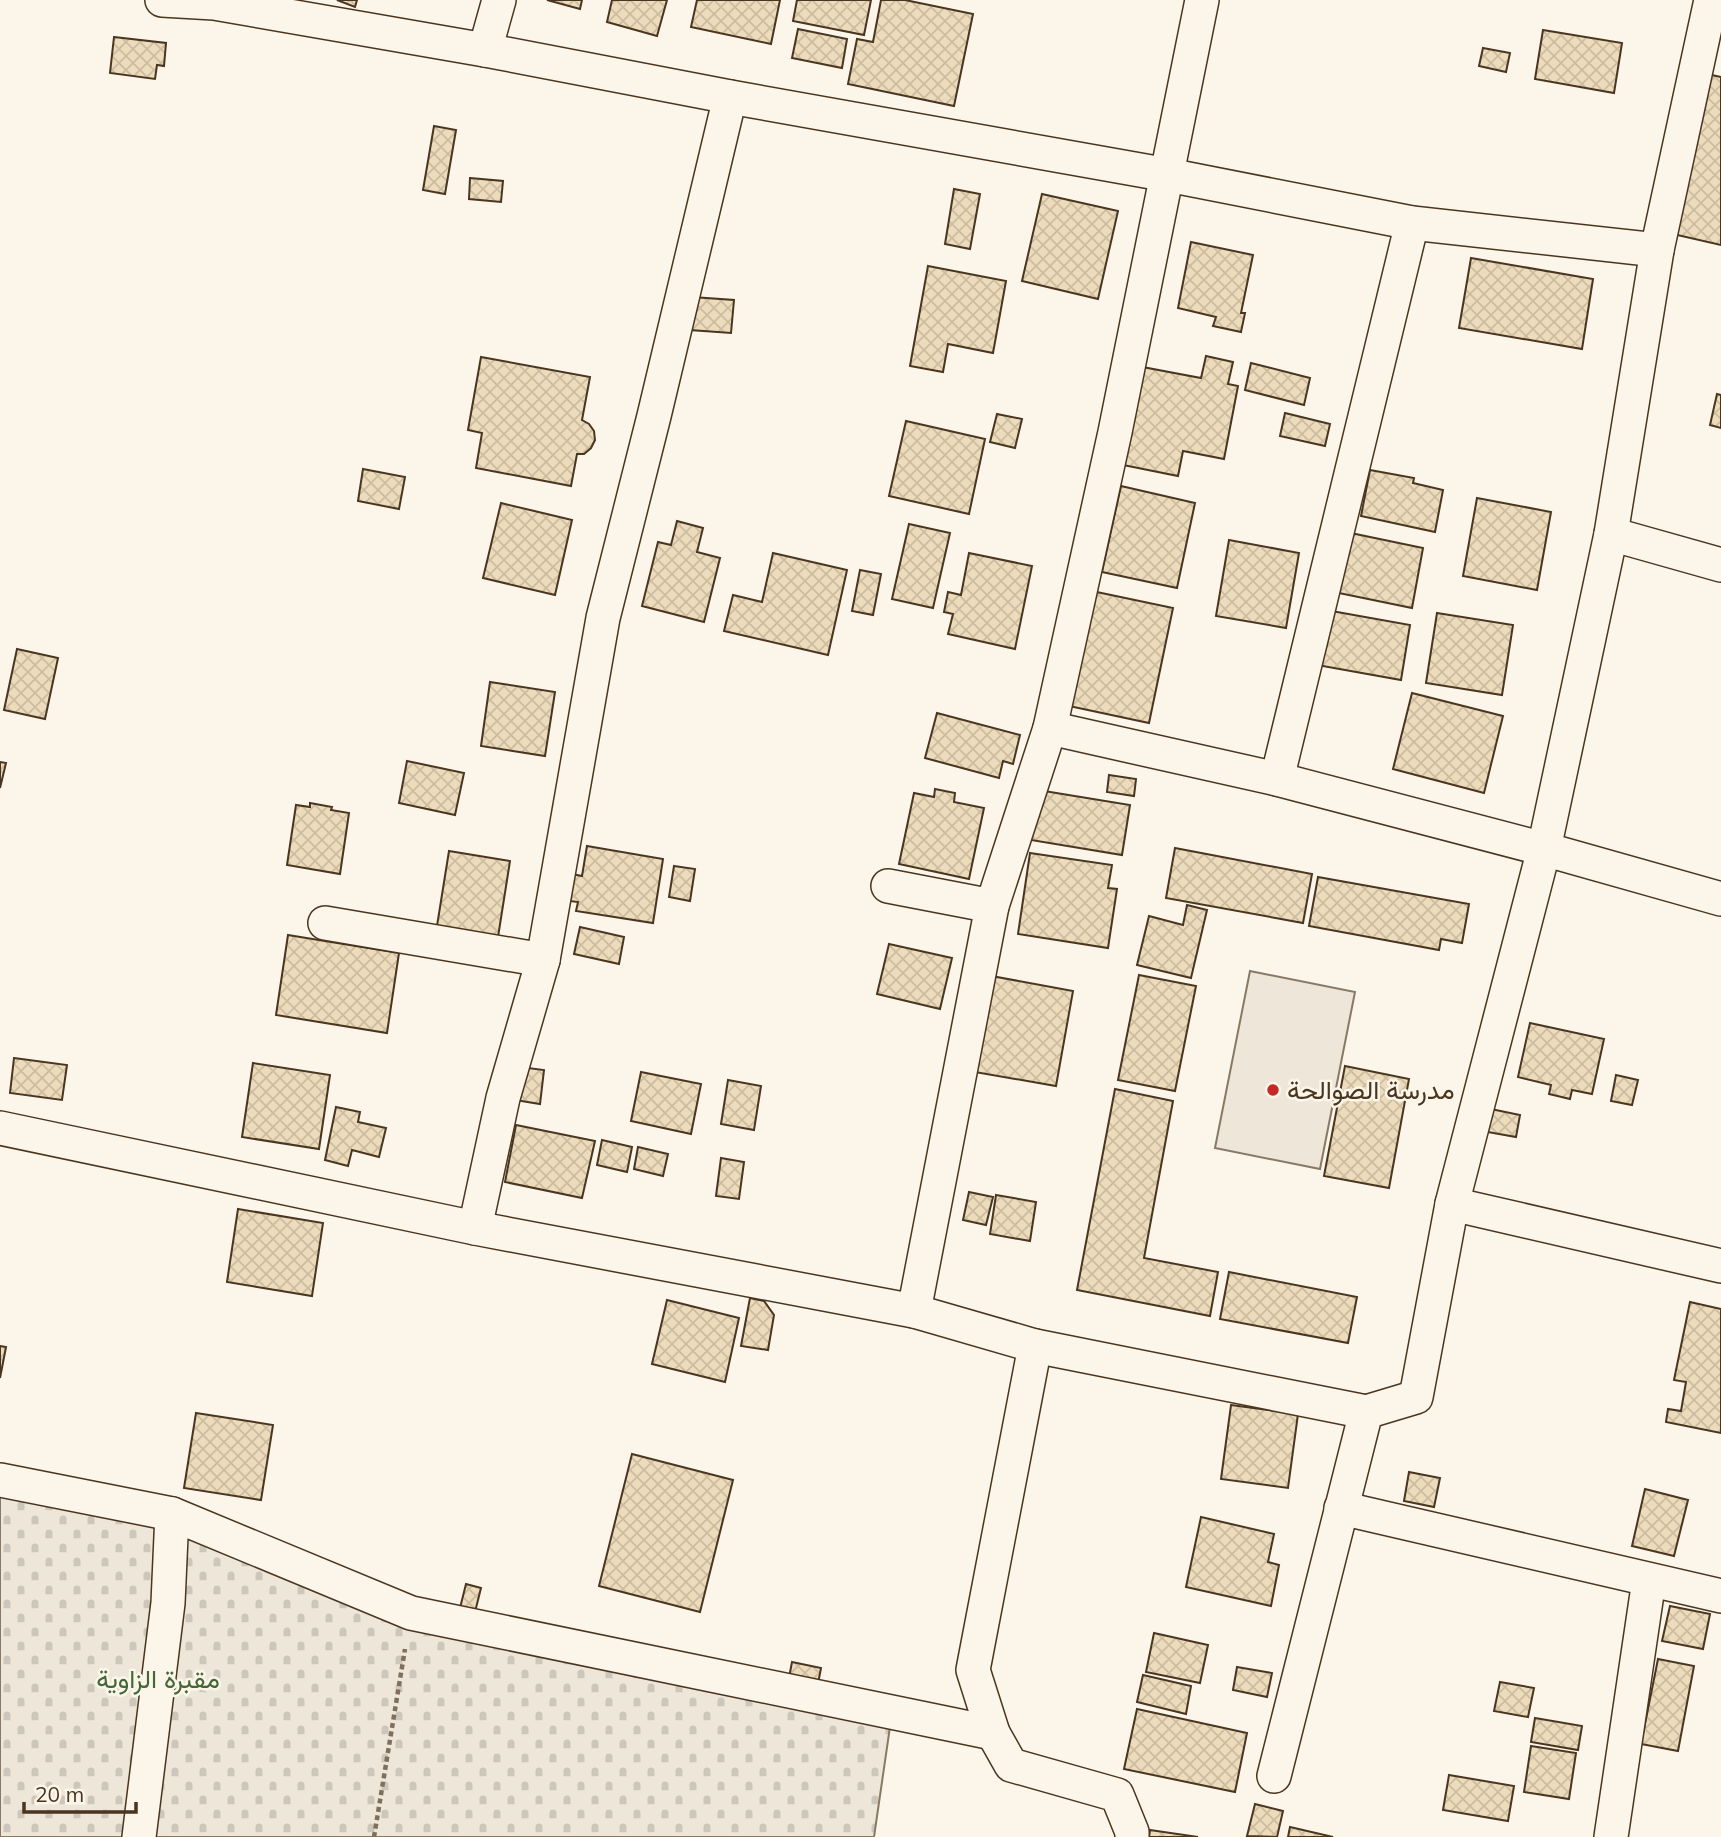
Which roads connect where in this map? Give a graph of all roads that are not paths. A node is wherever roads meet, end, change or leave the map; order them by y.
1 (162, 0) edge
2 (499, 0) edge
3 (1202, 0) edge
4 (1711, 0) edge
5 (215, 2) edge
6 (485, 50) junction
7 (730, 97) junction
8 (1168, 175) junction
9 (1412, 223) junction
10 (1657, 250) junction
11 (1611, 534) junction
12 (1721, 565) edge
13 (1050, 728) junction
14 (1277, 779) junction
15 (1544, 849) junction
16 (888, 886) dead end
17 (1721, 899) edge
18 (992, 906) junction
19 (325, 923) dead end
20 (543, 960) junction
21 (0, 1128) edge
22 (1452, 1204) junction
23 (475, 1228) junction
24 (1721, 1266) edge
25 (914, 1311) junction
26 (1035, 1346) junction
27 (1366, 1412) junction
28 (0, 1479) edge
29 (1341, 1508) junction
30 (172, 1514) junction
31 (1649, 1580) junction
32 (1721, 1596) edge
33 (993, 1733) junction
34 (1274, 1776) dead end
35 (139, 1837) edge
36 (1132, 1837) edge
37 (1611, 1837) edge

1 - 5 street
2 - 6 street
3 - 8 street
4 - 10 street
5 - 6 street
6 - 7 street
7 - 8 street
7 - 20 street
8 - 9 street
8 - 13 street
9 - 10 street
9 - 14 street
10 - 11 street
11 - 12 street
11 - 15 street
13 - 14 street
13 - 18 street
14 - 15 street
15 - 17 street
15 - 22 street
16 - 18 street
18 - 25 street
19 - 20 street
20 - 23 street
21 - 23 street
22 - 24 street
22 - 27 street
23 - 25 street
25 - 26 street
26 - 27 street
26 - 33 street
27 - 29 street
28 - 30 street
29 - 31 street
29 - 34 street
30 - 33 street
30 - 35 street
31 - 32 street
31 - 37 street
33 - 36 street

